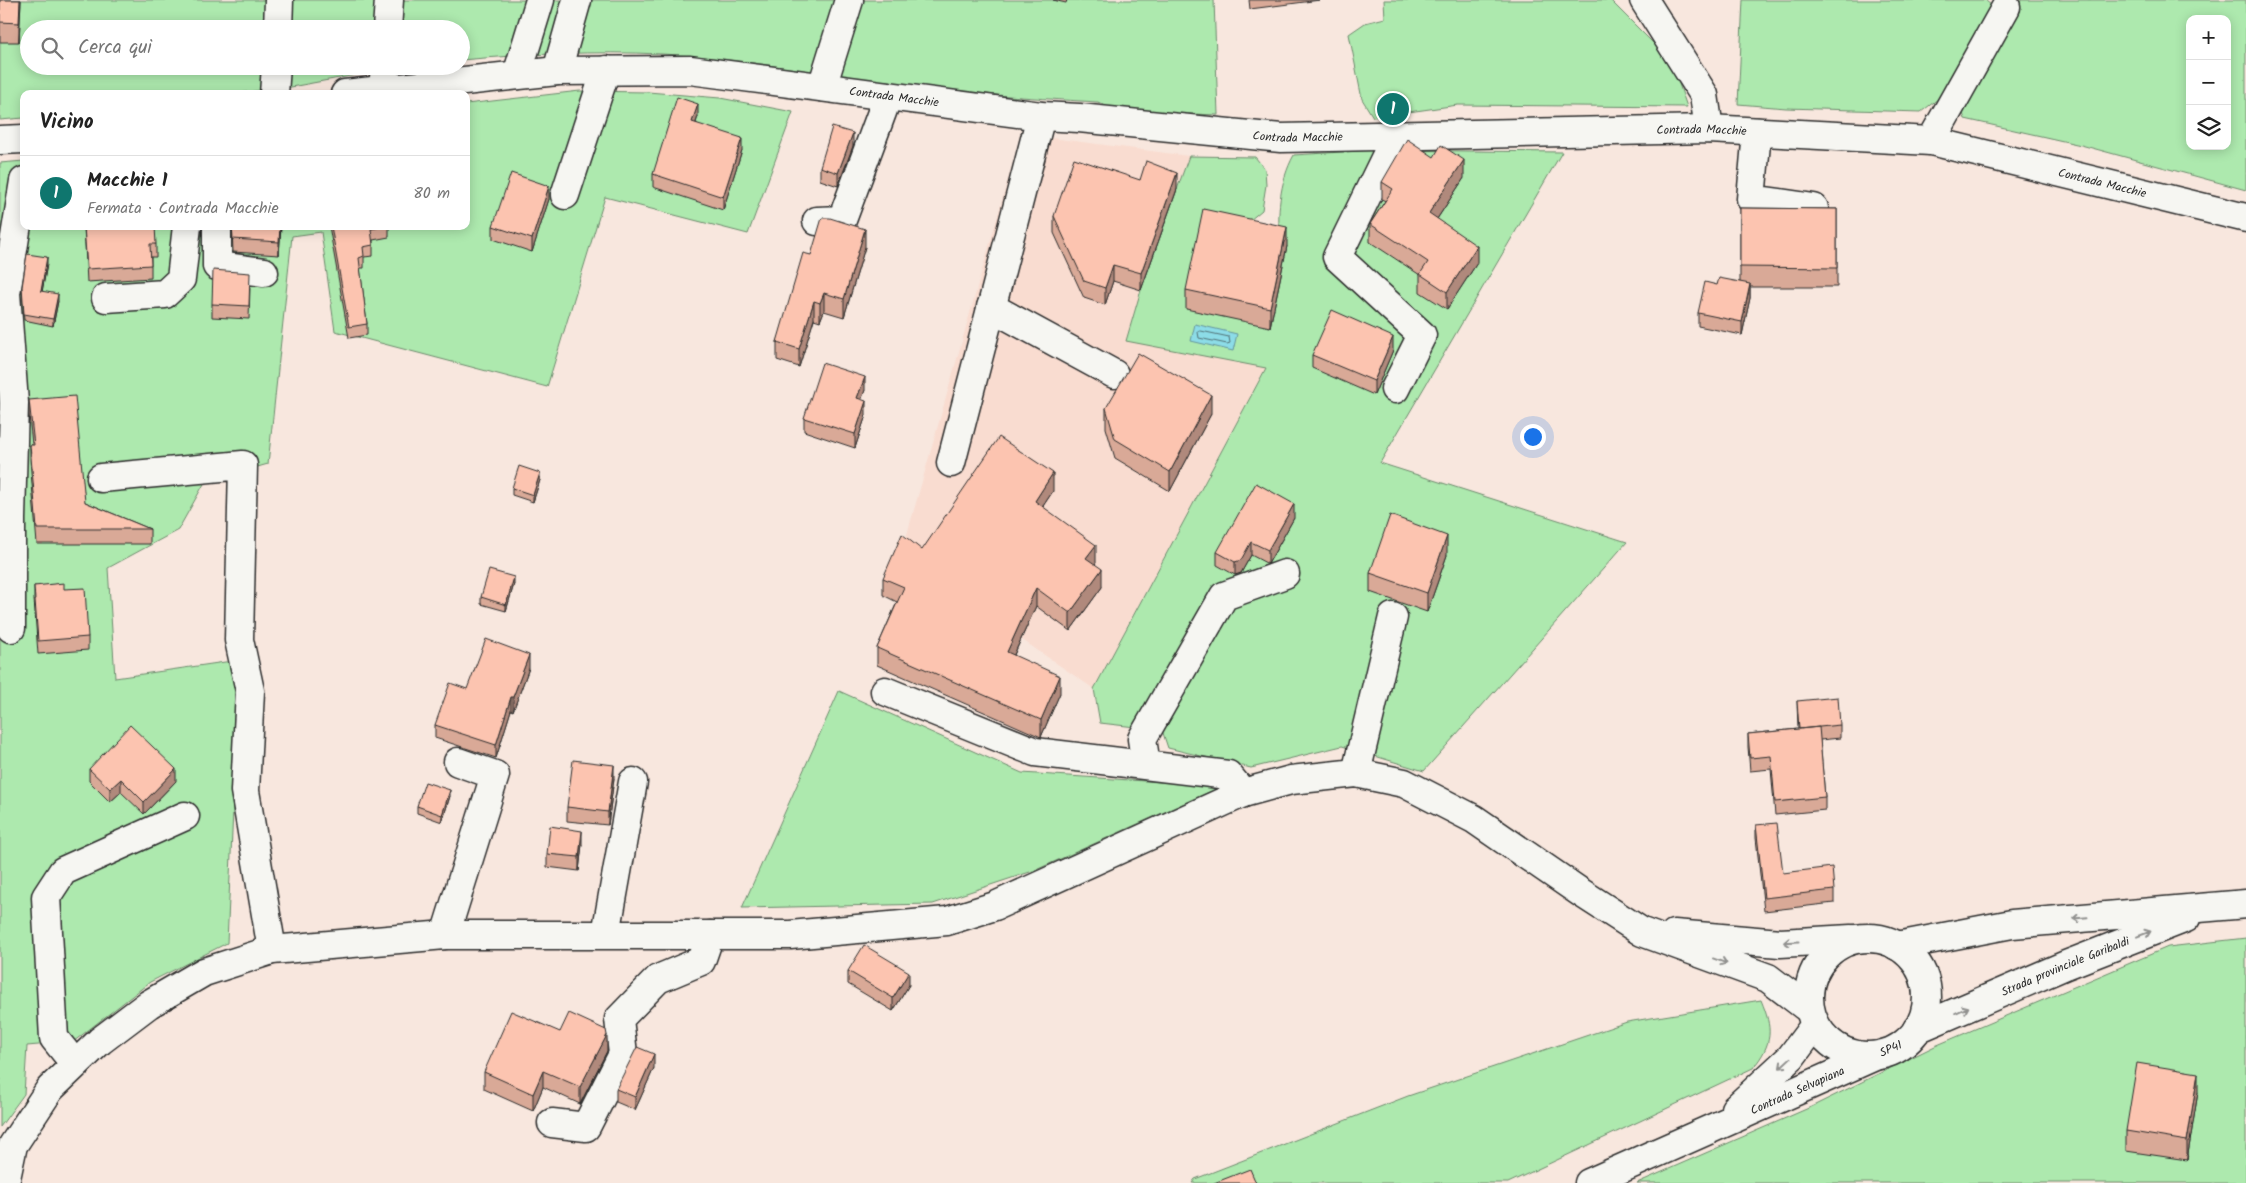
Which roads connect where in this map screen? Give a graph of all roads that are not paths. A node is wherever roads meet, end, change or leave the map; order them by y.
1 (279, 0) edge
2 (389, 0) edge
3 (540, 0) edge
4 (577, 0) edge
5 (849, 0) edge
6 (1644, 0) edge
7 (2006, 7) dead end
8 (278, 20) edge
9 (388, 20) edge
10 (606, 70) junction
11 (557, 71) junction
12 (275, 75) edge
13 (517, 75) junction
14 (384, 78) edge
15 (822, 87) junction
16 (274, 90) edge
17 (355, 90) edge
18 (888, 96) junction
19 (1041, 116) junction
20 (1709, 129) junction
21 (1758, 132) junction
22 (1396, 136) junction
23 (20, 139) edge
24 (0, 140) edge
25 (1932, 141) junction
26 (565, 195) dead end
27 (20, 206) edge
28 (1814, 208) edge
29 (2246, 218) edge
30 (817, 221) dead end
31 (187, 230) edge
32 (217, 230) edge
33 (264, 272) dead end
34 (106, 298) dead end
35 (991, 307) junction
36 (1114, 374) dead end
37 (1395, 389) dead end
38 (951, 463) dead end
39 (101, 478) dead end
40 (1285, 574) dead end
41 (1393, 617) dead end
42 (11, 628) dead end
43 (885, 691) dead end
44 (458, 762) dead end
45 (1146, 765) junction
46 (1356, 773) junction
47 (633, 782) dead end
48 (1244, 793) junction
49 (184, 816) dead end
50 (2246, 904) edge
51 (2216, 907) junction
52 (1642, 932) junction
53 (606, 934) junction
54 (446, 935) junction
55 (710, 935) junction
56 (1857, 939) junction
57 (1898, 946) junction
58 (272, 950) junction
59 (1812, 1017) junction
60 (1917, 1029) junction
61 (1874, 1056) junction
62 (75, 1064) junction
63 (552, 1123) dead end
64 (1720, 1124) junction
65 (6, 1183) edge
66 (1589, 1183) edge

1 - 8 main road
2 - 9 main road
3 - 13 main road
4 - 11 main road
5 - 15 main road
6 - 20 main road
7 - 25 main road
10 - 11 main road, Contrada Macchie
10 - 15 main road, Contrada Macchie
10 - 26 main road
11 - 13 main road, Contrada Macchie
12 - 16 main road
13 - 14 main road, Contrada Macchie
14 - 17 main road, Contrada Macchie
15 - 18 main road, Contrada Macchie
18 - 19 main road, Contrada Macchie
18 - 30 main road
19 - 22 main road, Contrada Macchie
19 - 35 main road
20 - 21 main road, Contrada Macchie
20 - 22 main road, Contrada Macchie
21 - 25 main road, Contrada Macchie
21 - 28 main road
22 - 37 main road
23 - 24 main road
25 - 29 main road, Contrada Macchie
27 - 42 main road
31 - 34 main road
32 - 33 main road
35 - 36 main road
35 - 38 main road
39 - 58 main road
40 - 45 main road
41 - 46 main road
43 - 45 main road
44 - 54 main road
45 - 48 main road
46 - 48 main road
46 - 52 main road
47 - 53 main road
48 - 55 main road
49 - 62 main road
50 - 51 main road, Strada provinciale Garibaldi / SP41
51 -> 57 main road, Strada provinciale Garibaldi / SP41
60 -> 51 main road, Strada provinciale Garibaldi / SP41
56 -> 52 main road, SP41
52 -> 59 main road, SP41
53 - 54 main road
53 - 55 main road
54 - 58 main road
55 - 63 main road
56 - 57 main road, SP41 / SP41
56 - 59 main road, SP41 / SP41
57 - 60 main road, SP41 / SP41
58 - 62 main road
59 - 61 main road, SP41 / SP41
59 -> 64 main road, Contrada Selvapiana
60 - 61 main road, SP41 / SP41
61 - 64 main road, Contrada Selvapiana
62 - 65 main road
64 - 66 main road, Contrada Selvapiana

